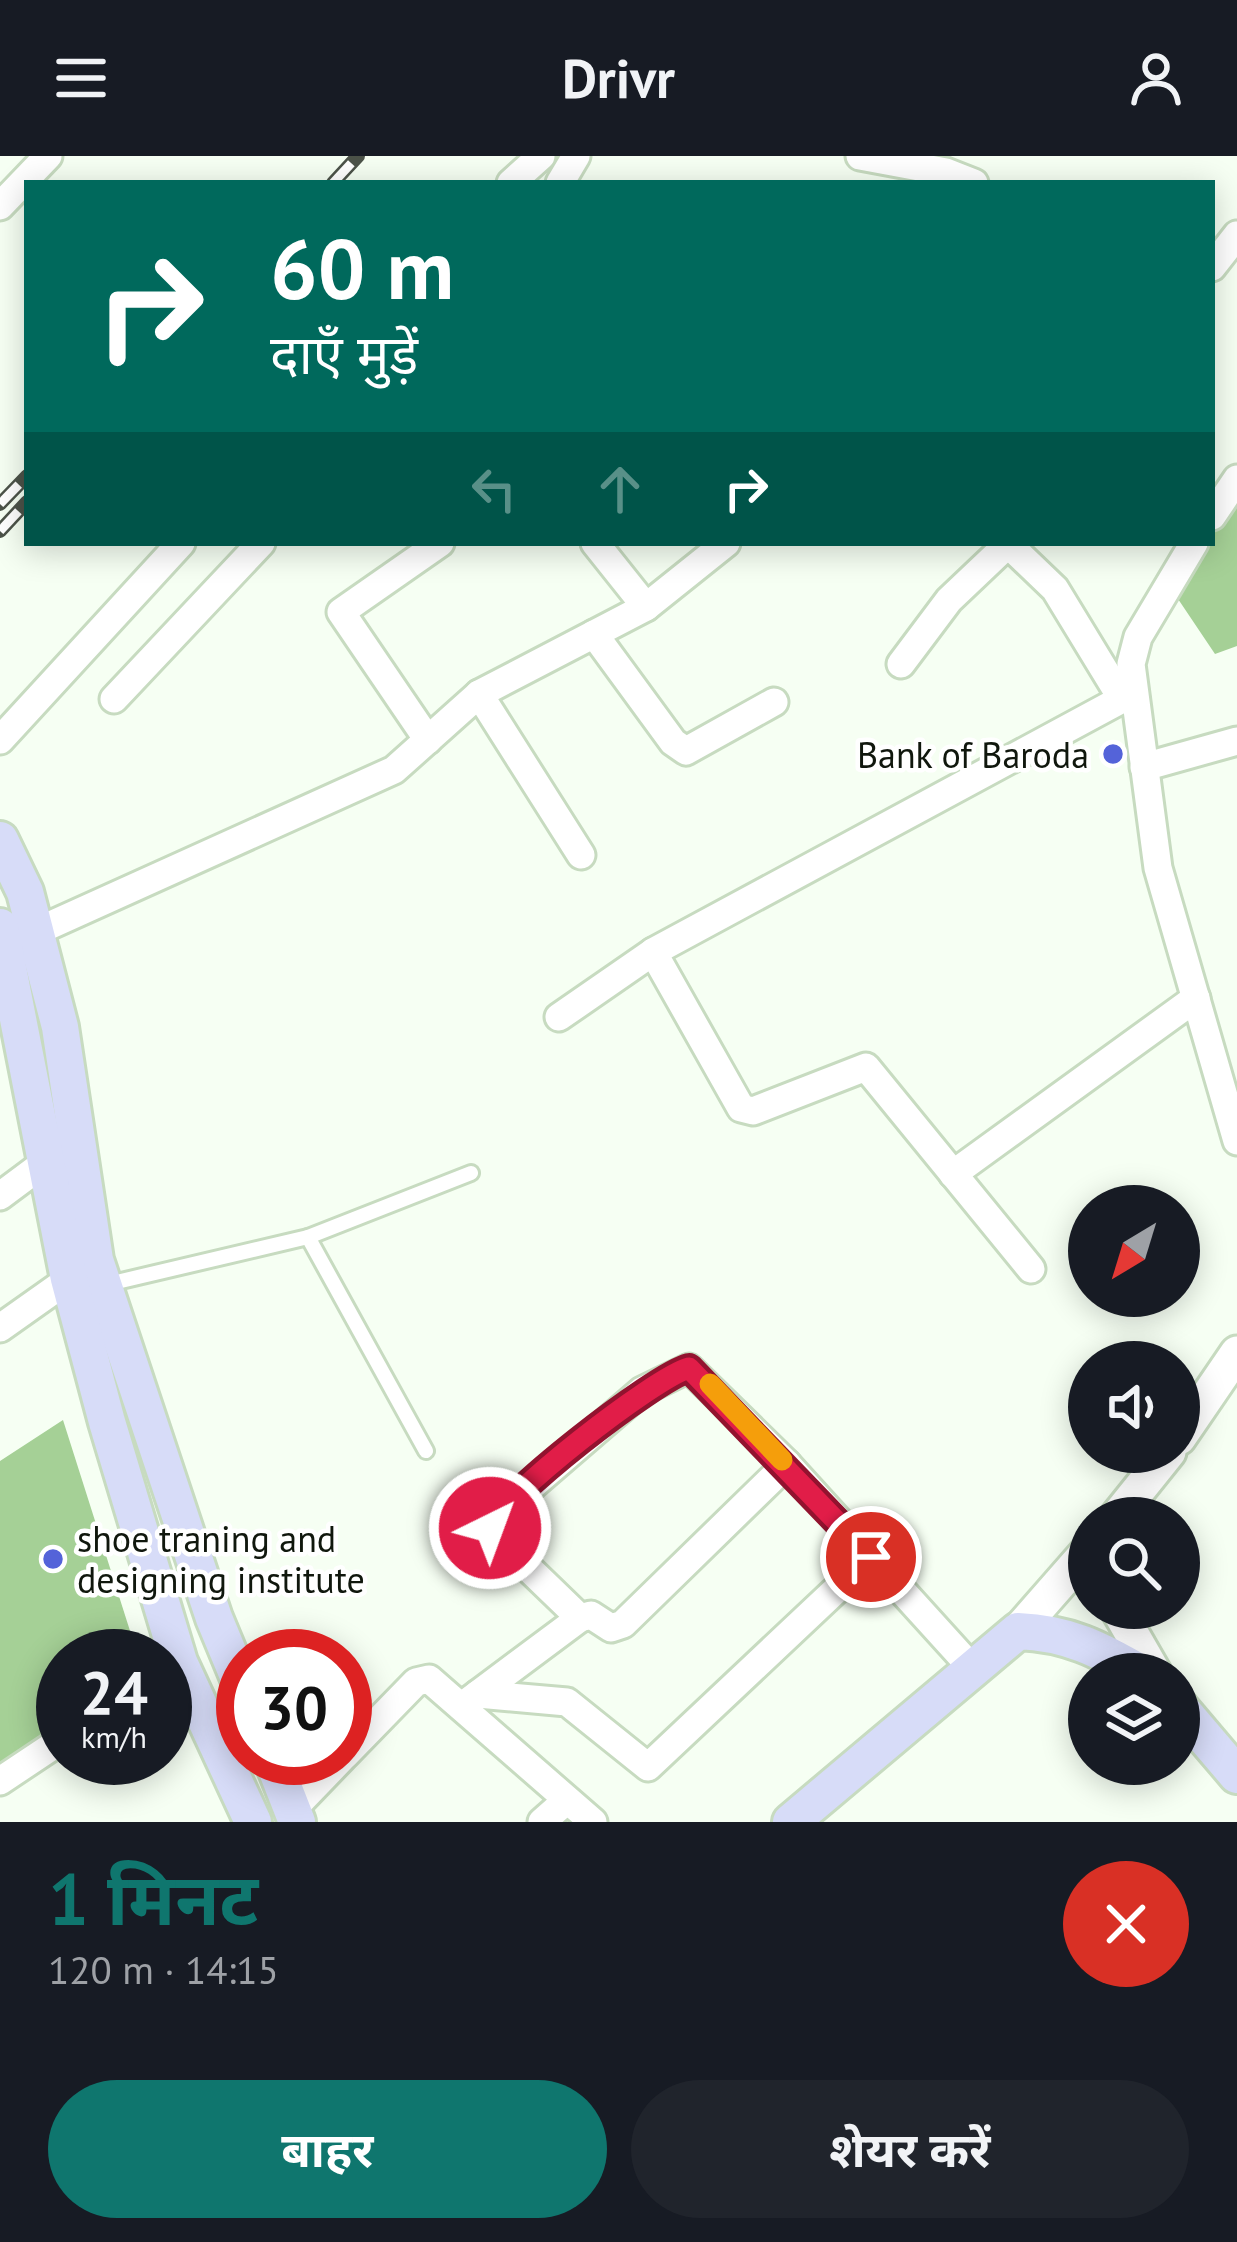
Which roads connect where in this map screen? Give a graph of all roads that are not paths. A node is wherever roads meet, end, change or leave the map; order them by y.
1 (48, 156) edge
2 (541, 156) edge
3 (860, 156) edge
4 (25, 180) edge
5 (514, 180) edge
6 (966, 180) edge
7 (24, 181) edge
8 (0, 206) edge
9 (1237, 236) edge
10 (1215, 263) edge
11 (1237, 478) edge
12 (1215, 511) edge
13 (179, 546) edge
14 (258, 546) edge
15 (436, 546) edge
16 (598, 546) edge
17 (722, 546) edge
18 (1005, 546) edge
19 (1011, 546) edge
20 (1192, 546) edge
21 (646, 607) junction
22 (594, 634) junction
23 (901, 664) dead end
24 (478, 694) junction
25 (114, 699) dead end
26 (1129, 699) junction
27 (774, 702) dead end
28 (0, 740) edge
29 (428, 740) junction
30 (1237, 742) edge
31 (1144, 766) junction
32 (1, 852) edge
33 (581, 855) dead end
34 (17, 930) edge
35 (652, 952) junction
36 (1196, 998) junction
37 (559, 1017) dead end
38 (78, 1138) junction
39 (1237, 1141) edge
40 (44, 1164) junction
41 (471, 1173) dead end
42 (953, 1174) junction
43 (0, 1196) edge
44 (308, 1237) junction
45 (1030, 1269) dead end
46 (89, 1275) junction
47 (0, 1328) edge
48 (1237, 1353) edge
49 (1200, 1407) edge
50 (426, 1451) dead end
51 (787, 1464) junction
52 (1152, 1473) edge
53 (1133, 1497) edge
54 (871, 1557) junction
55 (1068, 1574) edge
56 (580, 1618) junction
57 (164, 1629) edge
58 (219, 1629) edge
59 (1018, 1631) junction
60 (1106, 1653) edge
61 (972, 1668) junction
62 (470, 1700) junction
63 (192, 1705) edge
64 (372, 1728) edge
65 (1200, 1732) edge
66 (36, 1757) edge
67 (1237, 1775) edge
68 (0, 1781) edge
69 (283, 1785) edge
70 (320, 1785) edge
71 (567, 1800) junction
72 (295, 1815) edge
73 (253, 1822) edge
74 (542, 1822) edge
75 (593, 1822) edge
76 (791, 1822) edge

1 - 4 street
2 - 5 street
3 - 6 street
7 - 8 street
9 - 10 street
11 - 12 street
13 - 28 street
14 - 25 street
15 - 29 street
16 - 21 street
17 - 21 street
18 - 23 street
19 - 26 street
20 - 26 street
21 - 22 street
22 - 24 street
22 - 27 street
24 - 29 street
24 - 33 street
26 - 31 street
26 - 35 street
29 - 34 street
30 - 31 street
31 - 36 street
32 - 34 main road
34 - 38 main road
34 - 40 main road
35 - 37 street
35 - 42 street
36 - 39 street
36 - 42 street
38 - 40 street
38 - 46 main road
40 - 43 street
40 - 46 main road
41 - 44 lane
42 - 45 street
44 - 46 lane
44 - 50 lane
46 - 47 street
46 - 57 main road
46 - 58 main road
48 - 49 street
51 - 54 street
51 - 56 street
51 - 56 street
52 - 53 street
54 - 61 street
54 - 62 street
55 - 59 street
56 - 62 street
59 - 60 main road
59 - 61 main road
61 - 76 main road
62 - 64 street
62 - 71 street
63 - 73 main road
65 - 67 main road
66 - 68 street
69 - 72 main road
70 - 72 street
71 - 74 street
71 - 75 street

